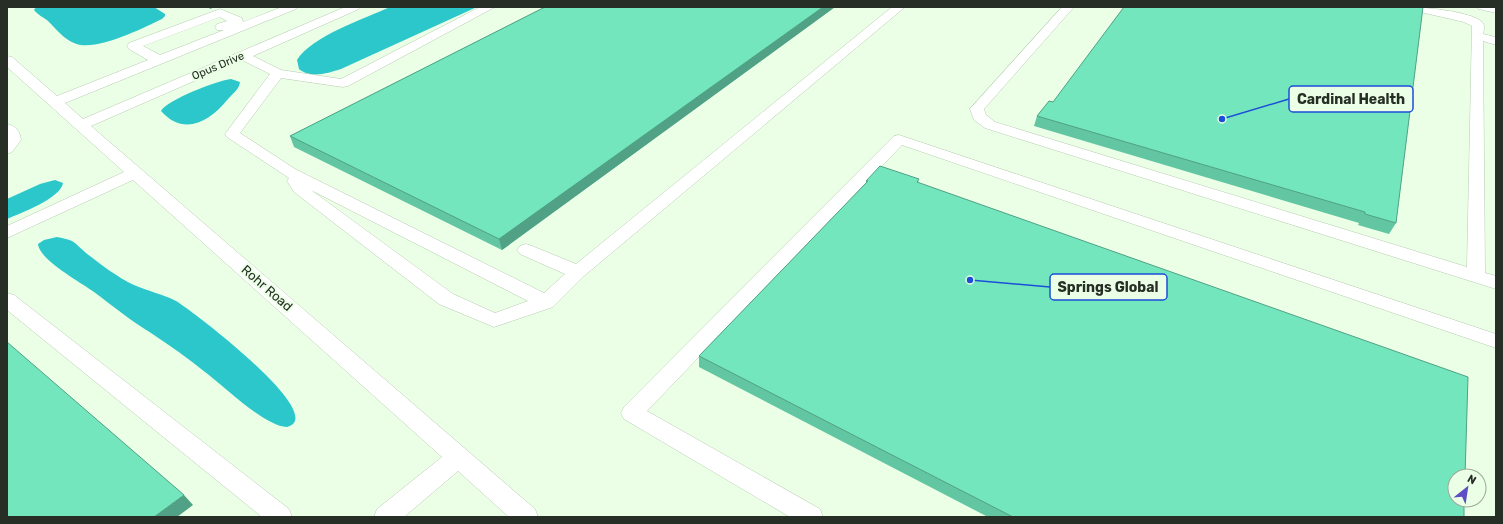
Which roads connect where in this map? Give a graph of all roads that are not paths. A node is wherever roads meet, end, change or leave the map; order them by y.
1 (292, 7) edge
2 (356, 7) edge
3 (489, 7) edge
4 (899, 7) edge
5 (1068, 7) edge
6 (1410, 7) edge
7 (1484, 7) edge
8 (1496, 10) edge
9 (1477, 36) junction
10 (1496, 41) edge
11 (243, 56) junction
12 (154, 58) junction
13 (7, 60) edge
14 (278, 73) junction
15 (55, 102) junction
16 (81, 125) junction
17 (7, 128) edge
18 (7, 149) edge
19 (288, 172) junction
20 (136, 173) junction
21 (7, 233) edge
22 (526, 250) dead end
23 (578, 272) junction
24 (1476, 276) junction
25 (1496, 283) edge
26 (7, 300) edge
27 (546, 302) junction
28 (1496, 341) edge
29 (458, 457) junction
30 (280, 517) edge
31 (386, 517) edge
32 (526, 517) edge
33 (811, 517) edge

1 - 12 street
2 - 11 street, Opus Drive
3 - 14 street
4 - 23 street
5 - 24 street
6 - 9 street
7 - 8 street
9 - 10 street
9 - 24 street
11 - 14 street
11 - 16 street, Opus Drive
12 - 12 street
12 - 15 street
13 - 15 street, Rohr Road
14 - 19 street
15 - 16 street, Rohr Road
16 - 20 street, Rohr Road
17 - 18 street
19 - 27 street
19 - 27 street
20 - 21 street
20 - 29 street, Rohr Road
22 - 23 street
23 - 27 street
24 - 25 street
26 - 30 street
28 - 33 street
29 - 31 street
29 - 32 street, Rohr Road

